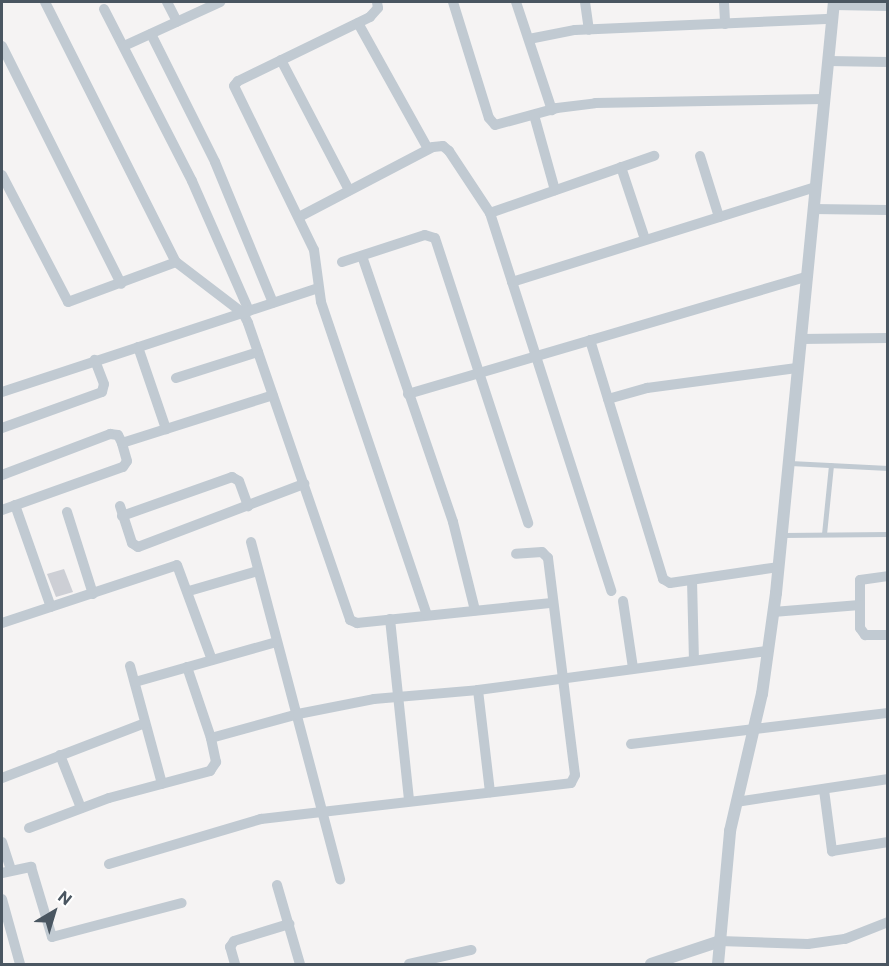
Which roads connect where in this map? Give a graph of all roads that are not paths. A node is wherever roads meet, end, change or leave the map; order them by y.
1 (45, 2) edge
2 (167, 2) edge
3 (377, 2) edge
4 (453, 2) edge
5 (516, 2) edge
6 (585, 2) edge
7 (724, 2) edge
8 (212, 3) edge
9 (834, 3) edge
10 (888, 6) edge
11 (104, 9) dead end
12 (832, 19) junction
13 (177, 22) junction
14 (357, 23) junction
15 (725, 24) junction
16 (589, 30) junction
17 (151, 34) junction
18 (529, 39) junction
19 (2, 46) edge
20 (124, 46) junction
21 (281, 60) junction
22 (828, 61) junction
23 (888, 62) edge
24 (824, 99) junction
25 (552, 110) junction
26 (534, 115) junction
27 (428, 149) junction
28 (654, 156) dead end
29 (700, 156) dead end
30 (621, 167) junction
31 (2, 175) edge
32 (815, 187) junction
33 (349, 190) junction
34 (555, 190) junction
35 (813, 208) junction
36 (888, 210) edge
37 (490, 213) junction
38 (299, 217) junction
39 (720, 217) junction
40 (645, 239) junction
41 (362, 256) junction
42 (176, 261) junction
43 (342, 262) dead end
44 (806, 277) junction
45 (512, 282) junction
46 (121, 284) junction
47 (318, 288) junction
48 (273, 303) junction
49 (246, 312) junction
50 (888, 338) edge
51 (800, 339) junction
52 (590, 340) junction
53 (138, 347) junction
54 (258, 352) junction
55 (537, 355) junction
56 (95, 360) junction
57 (797, 368) junction
58 (479, 373) junction
59 (176, 378) dead end
60 (2, 392) edge
61 (408, 394) junction
62 (273, 395) junction
63 (608, 399) junction
64 (2, 428) edge
65 (166, 429) junction
66 (122, 443) junction
67 (788, 463) junction
68 (831, 465) junction
69 (888, 468) edge
70 (2, 474) edge
71 (304, 484) junction
72 (15, 505) junction
73 (248, 506) junction
74 (2, 510) edge
75 (67, 512) dead end
76 (528, 523) dead end
77 (783, 534) junction
78 (824, 534) junction
79 (888, 534) edge
80 (250, 542) dead end
81 (516, 554) dead end
82 (778, 567) junction
83 (258, 571) junction
84 (888, 576) edge
85 (692, 580) junction
86 (189, 591) junction
87 (611, 591) dead end
88 (93, 594) junction
89 (623, 601) dead end
90 (552, 603) junction
91 (860, 605) junction
92 (51, 607) junction
93 (475, 610) junction
94 (773, 612) junction
95 (427, 615) junction
96 (390, 619) junction
97 (2, 622) edge
98 (888, 635) edge
99 (276, 642) junction
100 (768, 651) junction
101 (212, 660) junction
102 (694, 660) junction
103 (130, 666) dead end
104 (187, 667) junction
105 (633, 668) junction
106 (560, 678) junction
107 (135, 682) junction
108 (478, 690) junction
109 (398, 697) junction
110 (888, 713) edge
111 (294, 715) junction
112 (146, 723) junction
113 (752, 729) junction
114 (211, 738) junction
115 (631, 744) dead end
116 (60, 755) junction
117 (2, 778) edge
118 (888, 780) edge
119 (162, 784) junction
120 (824, 790) junction
121 (490, 792) junction
122 (409, 800) junction
123 (736, 802) junction
124 (81, 808) junction
125 (321, 813) junction
126 (29, 828) dead end
127 (888, 842) edge
128 (2, 843) edge
129 (109, 864) dead end
130 (6, 871) edge
131 (340, 879) dead end
132 (277, 885) dead end
133 (2, 899) edge
134 (182, 903) dead end
135 (888, 922) edge
136 (289, 924) junction
137 (720, 941) junction
138 (471, 950) dead end
139 (20, 964) edge
140 (235, 964) edge
141 (300, 964) edge
142 (409, 964) edge
143 (651, 964) edge
144 (718, 964) edge

1 - 42 street
2 - 13 street
3 - 14 street
4 - 26 street
5 - 18 street
6 - 16 street
7 - 15 street
8 - 13 street
9 - 10 street
9 - 12 street
11 - 20 street
12 - 15 street
12 - 22 street
13 - 17 street
14 - 21 street
14 - 27 street
15 - 16 street
16 - 18 street
17 - 20 street
17 - 48 street
18 - 25 street
19 - 46 street
20 - 49 street
21 - 33 street
21 - 38 street
22 - 23 street
22 - 24 street
24 - 25 street
24 - 32 street
25 - 26 street
26 - 34 street
27 - 33 street
27 - 37 street
28 - 30 street
29 - 39 street
30 - 34 street
30 - 40 street
31 - 46 street
32 - 35 street
32 - 39 street
33 - 38 street
34 - 37 street
35 - 36 street
35 - 44 street
37 - 45 street
38 - 47 street
39 - 40 street
40 - 45 street
41 - 43 street
41 - 58 street
41 - 61 street
42 - 46 street
42 - 49 street
44 - 51 street
44 - 52 street
45 - 55 street
47 - 48 street
47 - 95 street
48 - 49 street
49 - 53 street
49 - 54 street
50 - 51 street
51 - 57 street
52 - 55 street
52 - 63 street
53 - 56 street
53 - 65 street
54 - 59 street
54 - 62 street
55 - 58 street
55 - 87 street
56 - 60 street
56 - 64 street
57 - 63 street
57 - 67 street
58 - 61 street
58 - 76 street
61 - 93 street
62 - 65 street
62 - 71 street
63 - 85 street
65 - 66 street
66 - 70 street
66 - 72 street
67 - 68 lane
67 - 77 street
68 - 69 lane
68 - 78 lane
71 - 73 street
71 - 96 street
72 - 74 street
72 - 92 street
73 - 73 street
75 - 88 street
77 - 78 lane
77 - 82 street
78 - 79 lane
80 - 83 street
81 - 90 street
82 - 85 street
82 - 94 street
83 - 86 street
83 - 99 street
84 - 91 street
85 - 102 street
86 - 88 street
86 - 101 street
88 - 92 street
89 - 105 street
90 - 93 street
90 - 106 street
91 - 94 street
91 - 98 street
92 - 97 street
93 - 95 street
94 - 100 street
95 - 96 street
96 - 109 street
99 - 101 street
99 - 111 street
100 - 102 street
100 - 113 street
101 - 104 street
102 - 105 street
103 - 107 street
104 - 107 street
104 - 114 street
105 - 106 street
106 - 108 street
106 - 121 street
107 - 112 street
108 - 109 street
108 - 121 street
109 - 111 street
109 - 122 street
110 - 113 street
111 - 114 street
111 - 125 street
112 - 116 street
112 - 119 street
113 - 115 street
113 - 123 street
114 - 119 street
116 - 117 street
116 - 124 street
118 - 120 street
119 - 124 street
120 - 123 street
120 - 127 street
121 - 122 street
122 - 125 street
123 - 137 street
124 - 126 street
125 - 129 street
125 - 131 street
128 - 130 street
130 - 134 street
132 - 136 street
133 - 139 street
135 - 137 street
136 - 140 street
136 - 141 street
137 - 143 street
137 - 144 street
138 - 142 street

